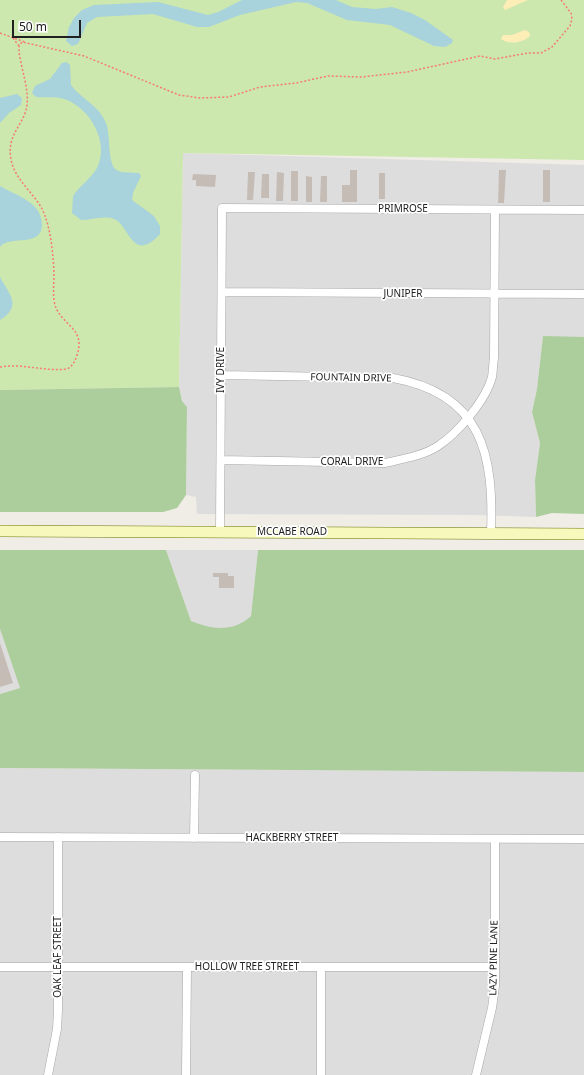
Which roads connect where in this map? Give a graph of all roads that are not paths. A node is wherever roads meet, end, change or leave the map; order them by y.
1 (222, 208) joint
2 (495, 210) junction
3 (584, 210) edge
4 (222, 292) junction
5 (494, 294) junction
6 (584, 294) edge
7 (221, 375) junction
8 (469, 417) junction
9 (221, 460) junction
10 (0, 531) edge
11 (220, 531) junction
12 (491, 533) junction
13 (584, 534) edge
14 (195, 775) dead end
15 (0, 836) edge
16 (58, 837) junction
17 (194, 838) junction
18 (495, 839) junction
19 (584, 839) edge
20 (57, 966) junction
21 (0, 967) edge
22 (188, 967) junction
23 (321, 967) junction
24 (495, 967) junction
25 (48, 1075) edge
26 (186, 1075) edge
27 (321, 1075) edge
28 (476, 1075) edge

1 - 2 street, PRIMROSE
1 - 4 street, IVY DRIVE
2 - 3 street, PRIMROSE
2 - 5 street, CORAL DRIVE
4 - 5 street, JUNIPER
4 - 7 street, IVY DRIVE
5 - 6 street, JUNIPER
5 - 8 street, CORAL DRIVE
7 - 8 street, FOUNTAIN DRIVE
7 - 9 street, IVY DRIVE
8 - 9 street, CORAL DRIVE
8 - 12 street
9 - 11 street, IVY DRIVE
10 - 11 street, MCCABE ROAD
11 - 12 street, MCCABE ROAD
12 - 13 street, MCCABE ROAD
14 - 17 street
15 - 16 street, HACKBERRY STREET
16 - 17 street, HACKBERRY STREET
16 - 20 street, OAK LEAF STREET
17 - 18 street, HACKBERRY STREET
18 - 19 street, HACKBERRY STREET
18 - 24 street, LAZY PINE LANE
20 - 21 street, HOLLOW TREE STREET
20 - 22 street, HOLLOW TREE STREET
20 - 25 street, OAK LEAF STREET
22 - 23 street, HOLLOW TREE STREET
22 - 26 street
23 - 24 street, HOLLOW TREE STREET
23 - 27 street
24 - 28 street, LAZY PINE LANE

